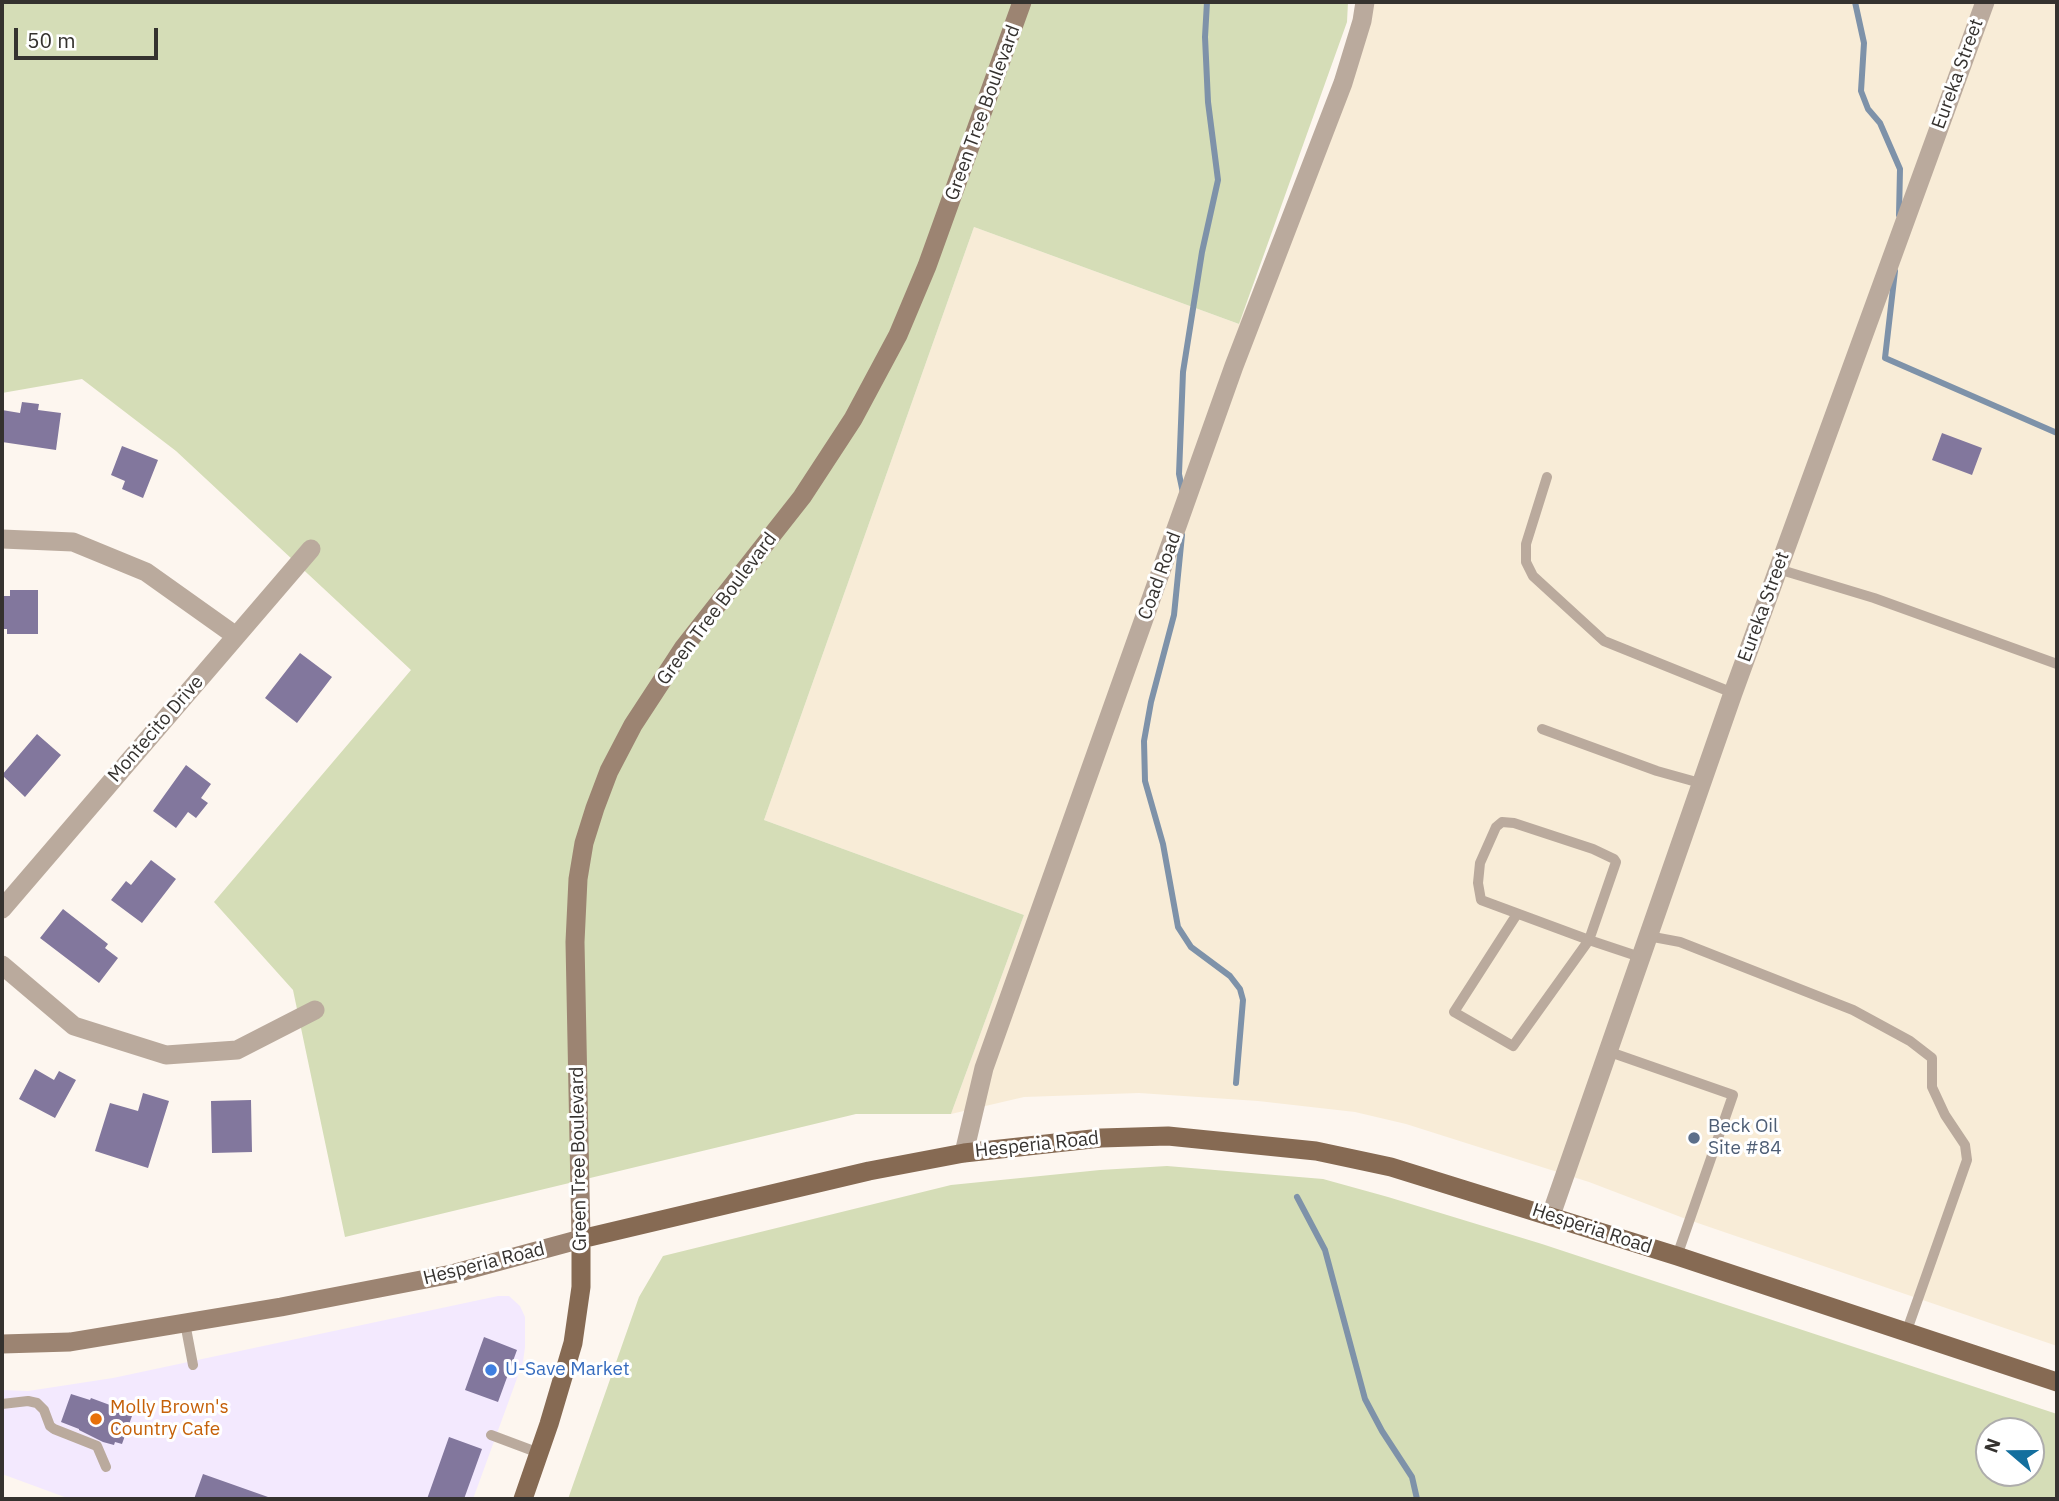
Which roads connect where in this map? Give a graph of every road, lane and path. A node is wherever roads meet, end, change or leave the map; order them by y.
1 (1022, 2) edge
2 (1365, 2) edge
3 (1985, 2) edge
4 (1547, 477) dead end
5 (2, 539) edge
6 (311, 548) dead end
7 (1778, 569) junction
8 (236, 636) junction
9 (2057, 664) edge
10 (1732, 692) junction
11 (1542, 729) dead end
12 (1700, 783) junction
13 (2, 909) edge
14 (1517, 914) junction
15 (1648, 936) junction
16 (1589, 940) junction
17 (1640, 957) junction
18 (2, 965) edge
19 (316, 1010) dead end
20 (1607, 1051) junction
21 (964, 1153) junction
22 (1551, 1215) junction
23 (581, 1239) junction
24 (1677, 1256) junction
25 (185, 1322) junction
26 (1906, 1333) junction
27 (2, 1344) edge
28 (193, 1365) dead end
29 (2057, 1381) edge
30 (2, 1404) edge
31 (491, 1435) dead end
32 (539, 1453) junction
33 (106, 1468) dead end
34 (523, 1499) edge

1 - 23 main road, Green Tree Boulevard
2 - 21 street, Coad Road
3 - 7 street, Eureka Street
4 - 10 lane
5 - 8 street
6 - 8 street, Montecito Drive
7 - 9 lane
7 - 10 street, Eureka Street
8 - 13 street, Montecito Drive
10 - 12 street, Eureka Street
11 - 12 lane
12 - 15 street, Eureka Street
14 - 16 lane
14 - 16 lane
14 - 16 lane
15 - 17 street, Eureka Street
15 - 26 lane
16 - 17 lane
17 - 20 street, Eureka Street
18 - 19 street
20 - 22 street, Eureka Street
20 - 24 lane
21 - 22 main road, Hesperia Road
21 - 23 main road, Hesperia Road
22 - 24 main road, Hesperia Road
23 - 25 main road, Hesperia Road
23 - 32 main road, Green Tree Boulevard
24 - 26 main road, Hesperia Road
25 - 27 main road, Hesperia Road
25 - 28 lane
26 - 29 main road, Hesperia Road
30 - 33 lane
31 - 32 lane
32 - 34 main road, Green Tree Boulevard

